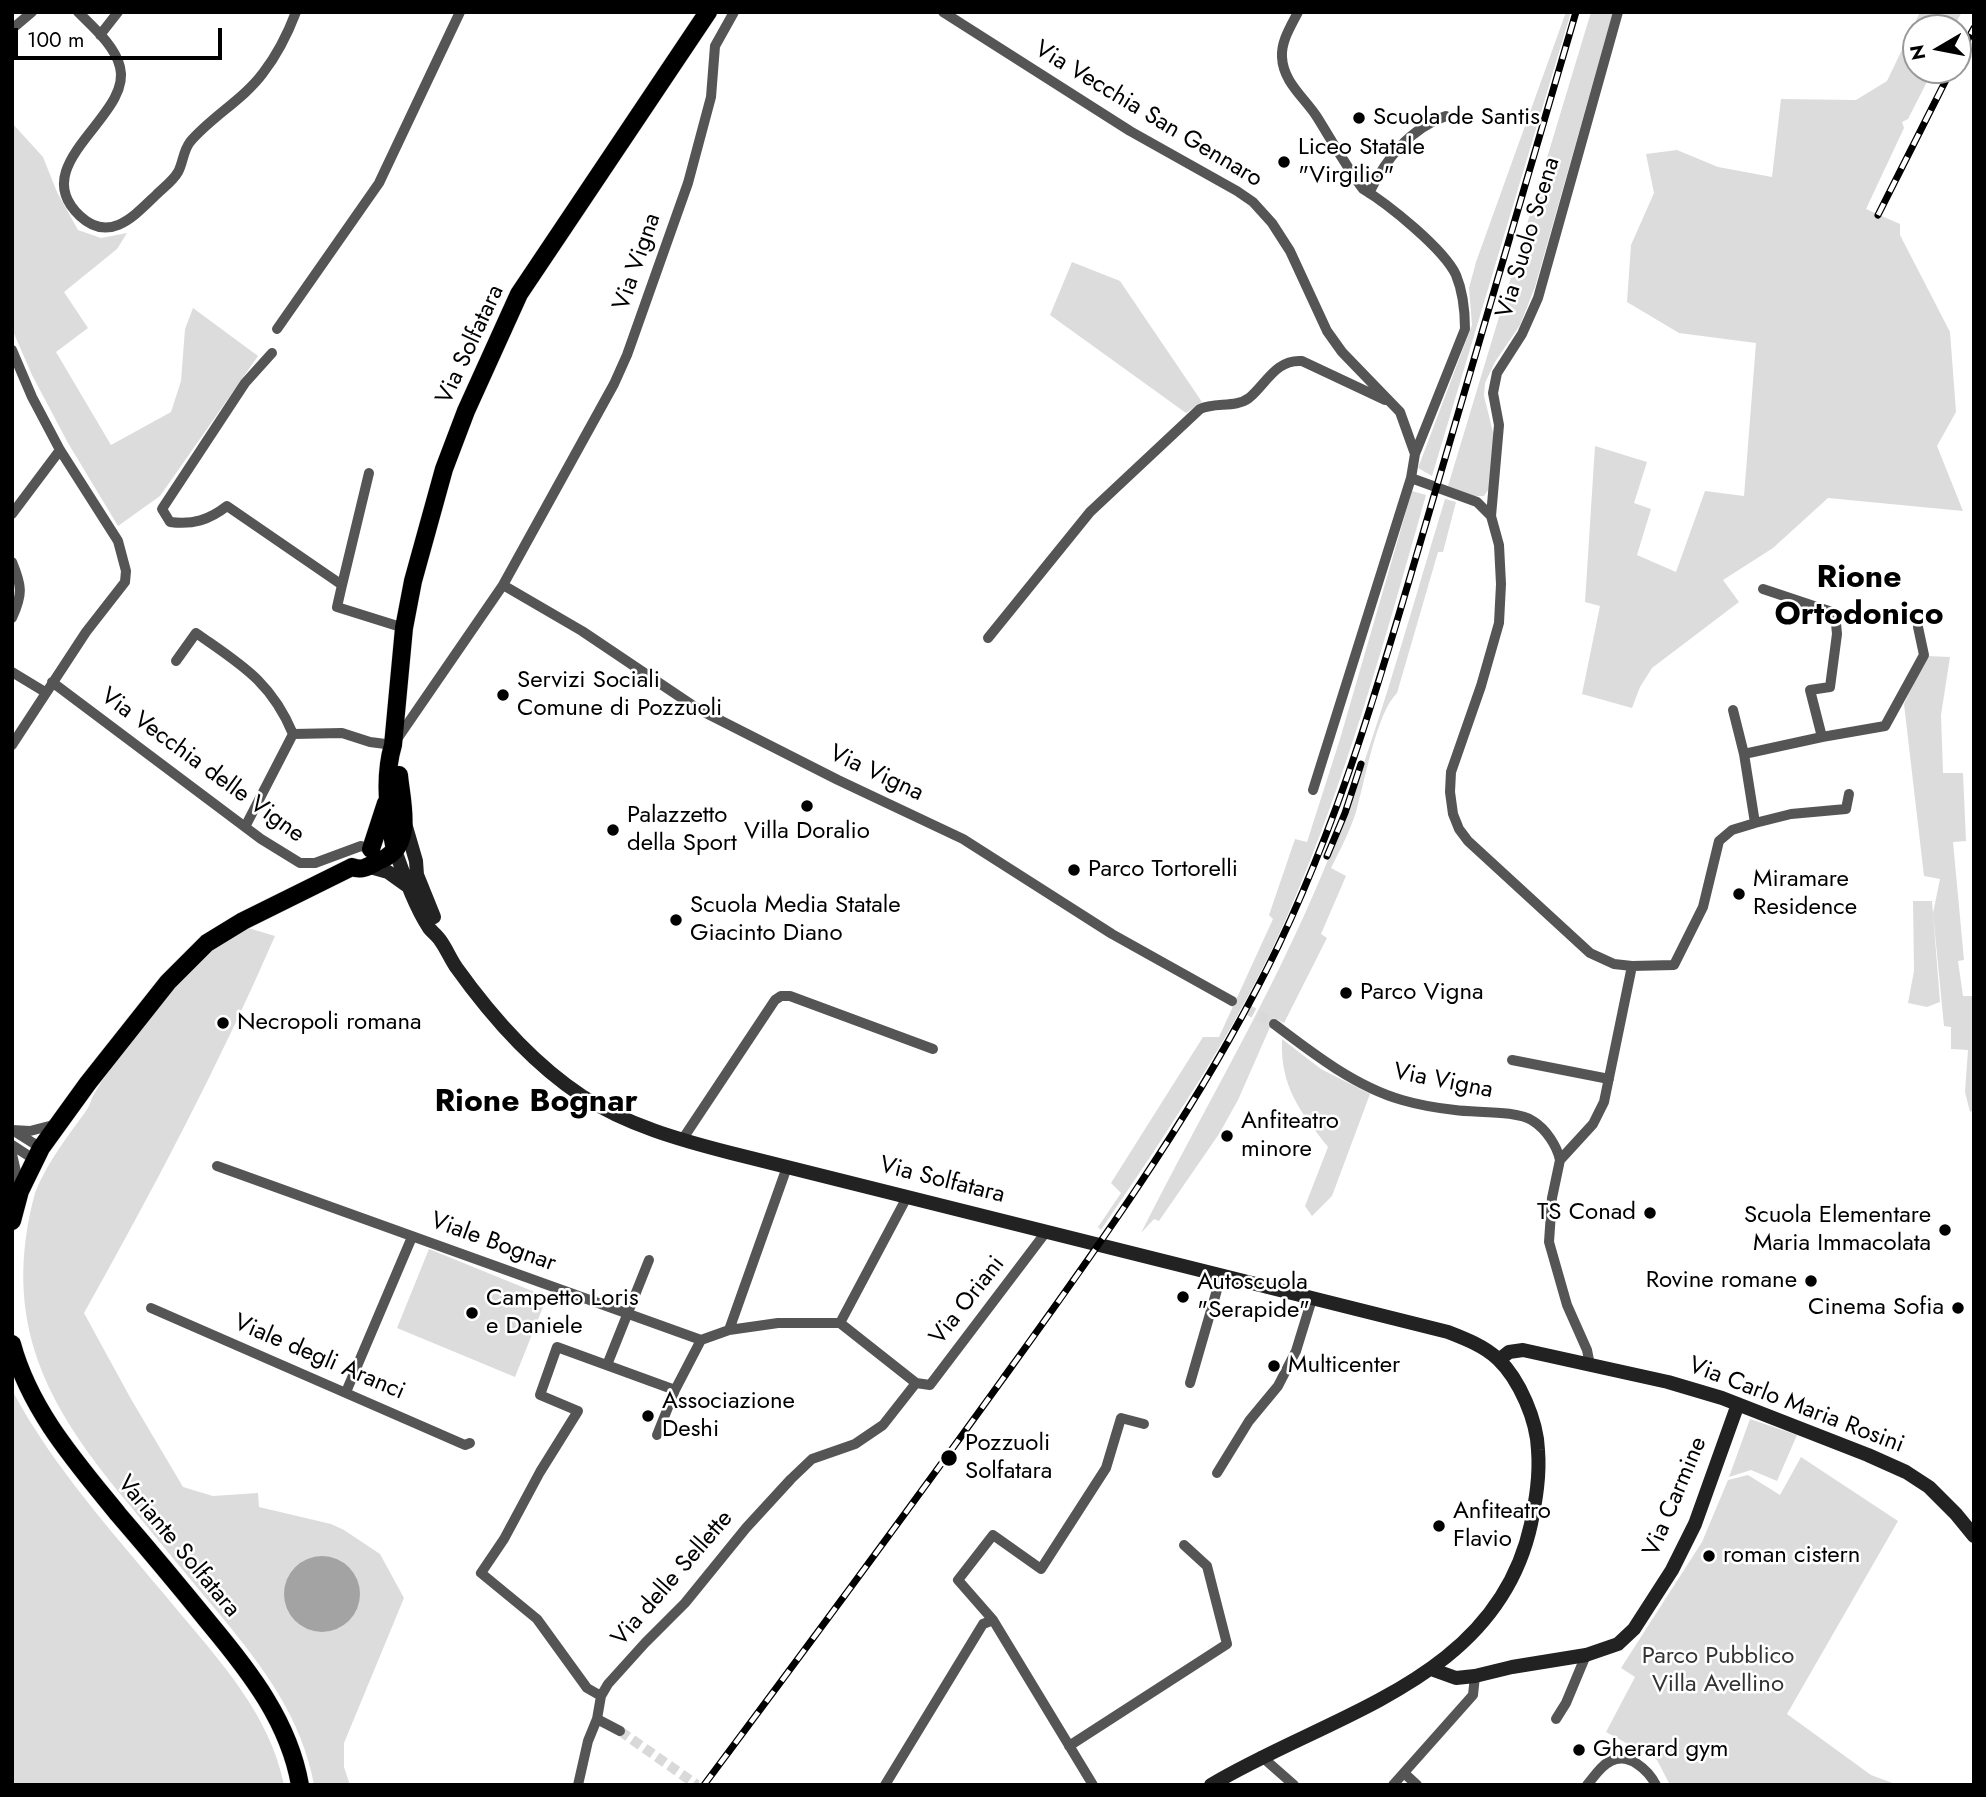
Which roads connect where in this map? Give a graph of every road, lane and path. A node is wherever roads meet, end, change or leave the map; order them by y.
1 (32, 12) edge
2 (78, 12) edge
3 (118, 12) edge
4 (296, 12) edge
5 (460, 12) edge
6 (708, 12) edge
7 (734, 12) edge
8 (943, 12) edge
9 (1298, 12) edge
10 (1618, 12) edge
11 (12, 29) edge
12 (100, 34) junction
13 (1446, 116) dead end
14 (1369, 193) junction
15 (277, 329) dead end
16 (12, 350) edge
17 (272, 353) dead end
18 (1391, 402) junction
19 (60, 450) junction
20 (1415, 454) junction
21 (369, 473) dead end
22 (1411, 478) junction
23 (12, 514) edge
24 (1491, 516) junction
25 (12, 562) edge
26 (342, 585) junction
27 (503, 585) junction
28 (1763, 589) dead end
29 (12, 618) edge
30 (1918, 626) dead end
31 (404, 628) junction
32 (988, 638) dead end
33 (176, 661) dead end
34 (12, 672) edge
35 (52, 682) junction
36 (45, 692) junction
37 (1733, 710) dead end
38 (293, 734) junction
39 (1822, 737) junction
40 (12, 745) edge
41 (393, 745) junction
42 (1744, 754) junction
43 (1313, 790) dead end
44 (1849, 794) dead end
45 (388, 798) junction
46 (403, 818) junction
47 (1755, 823) junction
48 (245, 827) junction
49 (395, 850) junction
50 (371, 858) junction
51 (413, 881) junction
52 (1632, 966) junction
53 (1232, 1001) tunnel mouth
54 (1274, 1024) tunnel mouth
55 (933, 1049) dead end
56 (1512, 1060) dead end
57 (1609, 1079) junction
58 (57, 1124) junction
59 (13, 1131) edge
60 (682, 1140) junction
61 (12, 1144) edge
62 (12, 1154) edge
63 (38, 1154) junction
64 (1560, 1160) junction
65 (217, 1166) dead end
66 (787, 1167) junction
67 (20, 1191) junction
68 (907, 1198) junction
69 (12, 1221) edge
70 (1046, 1232) junction
71 (412, 1237) junction
72 (649, 1260) dead end
73 (1221, 1276) junction
74 (1312, 1299) junction
75 (151, 1308) dead end
76 (627, 1314) junction
77 (840, 1323) junction
78 (729, 1330) junction
79 (701, 1340) junction
80 (12, 1343) edge
81 (1499, 1360) junction
82 (607, 1365) junction
83 (1590, 1365) junction
84 (916, 1383) junction
85 (1190, 1383) dead end
86 (675, 1390) junction
87 (345, 1392) junction
88 (1738, 1404) junction
89 (1144, 1424) dead end
90 (657, 1435) dead end
91 (470, 1443) dead end
92 (1217, 1473) dead end
93 (1974, 1536) edge
94 (1184, 1545) dead end
95 (993, 1620) junction
96 (1586, 1655) junction
97 (1431, 1670) junction
98 (1475, 1676) junction
99 (601, 1696) junction
100 (597, 1719) junction
101 (1556, 1719) dead end
102 (620, 1731) tunnel mouth
103 (1069, 1746) junction
104 (1261, 1756) junction
105 (1404, 1773) junction
106 (300, 1785) edge
107 (578, 1785) edge
108 (885, 1785) edge
109 (1093, 1785) edge
110 (1211, 1785) edge
111 (1294, 1785) edge
112 (1393, 1785) edge
113 (1417, 1785) edge
114 (1587, 1785) edge
115 (1656, 1785) edge

1 - 11 street
2 - 12 street
3 - 12 street
4 - 12 street
5 - 15 street
6 - 31 main road, Via Solfatara
7 - 27 street, Via Vigna
8 - 18 street, Via Vecchia San Gennaro
9 - 14 street
10 - 24 street, Via Suolo Scena
13 - 14 street
14 - 20 street
16 - 19 street
17 - 26 street
18 - 20 street, Via Vecchia San Gennaro
18 - 32 street
19 - 23 street
19 - 35 street
20 - 22 street
21 - 26 street
22 - 24 street
22 - 43 street
24 - 52 street
25 - 29 street
26 - 31 street
27 - 41 street, Via Vigna
27 - 53 street, Via Vigna
28 - 39 street
30 - 39 street
31 - 41 main road, Via Solfatara
33 - 38 street
34 - 36 street
35 - 36 street
35 - 48 street, Via Vecchia delle Vigne
36 - 40 street
37 - 42 street
38 - 41 street
38 - 48 street
39 - 42 street
41 - 45 main road, Via Solfatara
41 - 46 main road, Via Solfatara
42 - 47 street
44 - 47 street
45 - 49 main road, Via Solfatara
45 - 50 main road
46 - 49 main road
46 - 51 main road, Via Solfatara
47 - 52 street
48 - 50 street, Via Vecchia delle Vigne
49 - 50 main road
49 - 51 main road, Via Solfatara
50 - 51 main road
50 - 58 main road
51 - 60 main road, Via Solfatara
52 - 57 street
54 - 64 street, Via Vigna
55 - 60 street
56 - 57 street
57 - 64 street
58 - 59 street
58 - 63 main road
59 - 63 street
60 - 66 main road, Via Solfatara
61 - 63 street
62 - 67 street
63 - 67 main road
64 - 83 street
65 - 71 street, Viale Bognar
66 - 68 main road, Via Solfatara
66 - 78 street
67 - 69 main road
68 - 70 main road, Via Solfatara
68 - 77 street
70 - 73 main road, Via Solfatara
70 - 84 street, Via Oriani
71 - 76 street, Viale Bognar
71 - 87 street
72 - 76 street
73 - 74 main road, Via Solfatara
73 - 85 street
74 - 81 main road, Via Solfatara
74 - 92 street
75 - 87 street, Viale degli Aranci
76 - 79 street, Viale Bognar
76 - 82 street
77 - 78 street
77 - 84 street
78 - 79 street
79 - 86 street
80 - 106 main road, Variante Solfatara
81 - 83 main road, Via Carlo Maria Rosini
81 - 97 main road
82 - 86 street
82 - 99 street
83 - 88 main road, Via Carlo Maria Rosini
84 - 99 street, Via delle Sellette
86 - 90 street
87 - 91 street, Viale degli Aranci
88 - 93 main road, Via Carlo Maria Rosini
88 - 96 main road, Via Carmine
89 - 95 street
94 - 103 street
95 - 103 street
95 - 108 street
96 - 98 main road, Via Carmine
96 - 101 street
97 - 98 main road, Via Carmine
97 - 104 main road
98 - 105 street
99 - 100 street, Via delle Sellette
100 - 102 street
100 - 107 street, Via delle Sellette
103 - 109 street
104 - 110 main road
104 - 111 street
105 - 112 street
105 - 113 street
114 - 115 street

